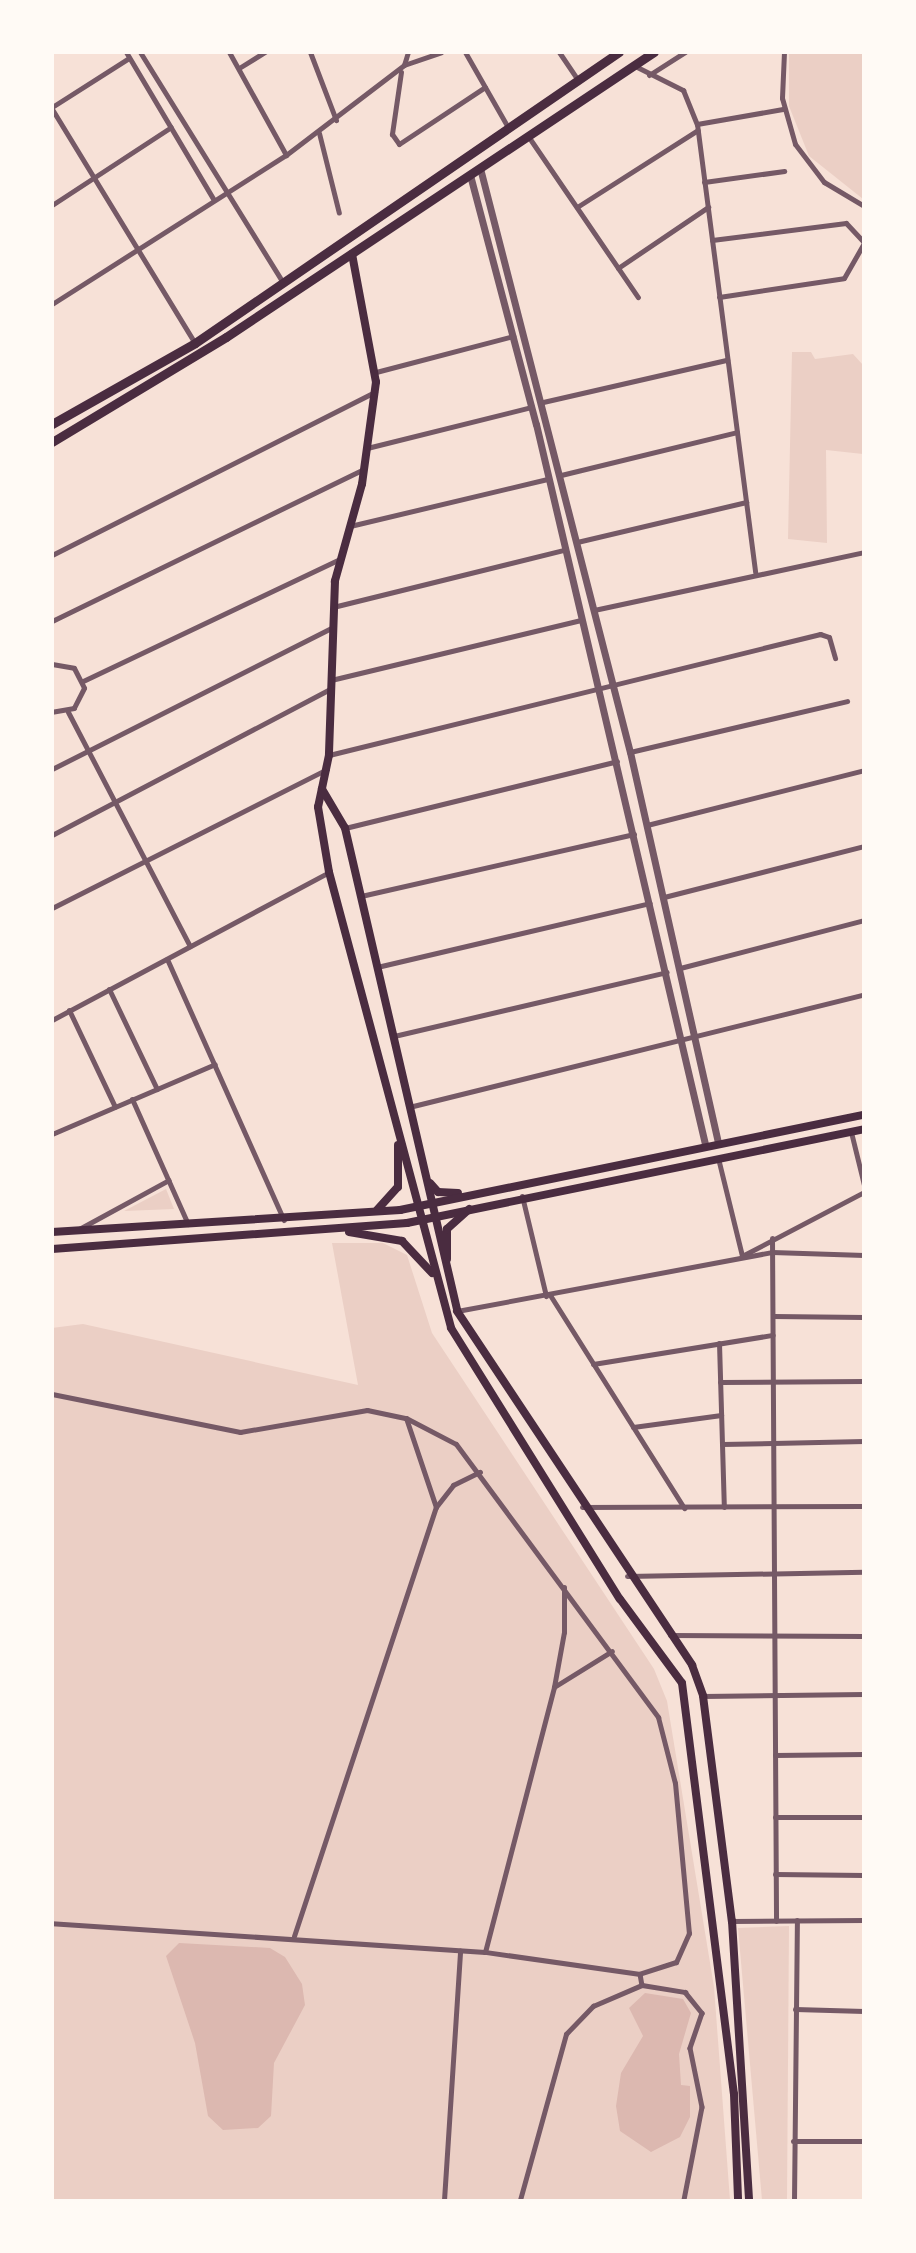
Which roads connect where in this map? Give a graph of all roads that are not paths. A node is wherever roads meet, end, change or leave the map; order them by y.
1 (140, 52) edge
2 (229, 52) edge
3 (265, 52) edge
4 (310, 52) edge
5 (408, 52) edge
6 (441, 52) edge
7 (466, 52) edge
8 (559, 52) edge
9 (610, 52) edge
10 (621, 52) edge
11 (654, 52) edge
12 (685, 52) edge
13 (784, 52) edge
14 (128, 55) edge
15 (404, 65) junction
16 (601, 65) junction
17 (635, 66) junction
18 (239, 68) junction
19 (401, 72) junction
20 (649, 75) junction
21 (578, 80) junction
22 (610, 83) junction
23 (485, 87) junction
24 (52, 108) edge
25 (783, 109) junction
26 (336, 120) junction
27 (171, 127) junction
28 (698, 127) junction
29 (509, 129) junction
30 (319, 132) junction
31 (528, 136) junction
32 (286, 155) junction
33 (480, 168) junction
34 (784, 172) dead end
35 (470, 175) junction
36 (94, 177) junction
37 (705, 182) junction
38 (228, 191) junction
39 (214, 200) junction
40 (52, 205) edge
41 (863, 206) edge
42 (578, 207) junction
43 (708, 207) junction
44 (339, 213) dead end
45 (712, 240) junction
46 (863, 242) edge
47 (137, 249) junction
48 (352, 254) junction
49 (618, 268) junction
50 (283, 283) junction
51 (638, 297) dead end
52 (719, 297) junction
53 (52, 304) edge
54 (513, 336) junction
55 (195, 343) junction
56 (727, 360) junction
57 (376, 372) junction
58 (375, 392) junction
59 (543, 402) junction
60 (532, 407) junction
61 (80, 408) junction
62 (52, 417) edge
63 (96, 419) junction
64 (52, 424) edge
65 (737, 432) junction
66 (52, 442) edge
67 (368, 448) junction
68 (52, 449) edge
69 (364, 469) junction
70 (561, 475) junction
71 (548, 479) junction
72 (746, 502) junction
73 (350, 526) junction
74 (577, 542) junction
75 (564, 550) junction
76 (863, 552) edge
77 (52, 555) edge
78 (338, 560) junction
79 (755, 572) junction
80 (333, 607) junction
81 (594, 610) junction
82 (581, 620) junction
83 (52, 621) edge
84 (332, 627) junction
85 (835, 657) dead end
86 (52, 664) edge
87 (83, 681) junction
88 (611, 682) junction
89 (330, 684) junction
90 (597, 685) junction
91 (846, 701) dead end
92 (52, 712) edge
93 (68, 712) junction
94 (91, 749) junction
95 (631, 752) junction
96 (329, 755) junction
97 (617, 761) junction
98 (52, 769) edge
99 (327, 769) junction
100 (863, 770) edge
101 (322, 789) junction
102 (119, 800) junction
103 (647, 825) junction
104 (345, 828) junction
105 (635, 834) junction
106 (52, 835) edge
107 (863, 846) edge
108 (147, 858) junction
109 (328, 872) junction
110 (361, 896) junction
111 (664, 897) junction
112 (650, 903) junction
113 (52, 908) edge
114 (863, 920) edge
115 (190, 946) junction
116 (167, 958) junction
117 (377, 967) junction
118 (680, 968) junction
119 (667, 972) junction
120 (109, 989) junction
121 (863, 994) edge
122 (69, 1010) junction
123 (52, 1020) edge
124 (394, 1036) junction
125 (694, 1038) junction
126 (682, 1040) junction
127 (215, 1064) junction
128 (156, 1089) junction
129 (132, 1099) junction
130 (115, 1107) junction
131 (409, 1107) junction
132 (863, 1115) edge
133 (863, 1129) edge
134 (398, 1132) junction
135 (850, 1132) junction
136 (52, 1133) edge
137 (718, 1141) junction
138 (705, 1143) junction
139 (718, 1158) junction
140 (425, 1174) junction
141 (169, 1181) junction
142 (863, 1185) edge
143 (481, 1191) junction
144 (863, 1192) edge
145 (522, 1196) junction
146 (850, 1199) junction
147 (863, 1199) edge
148 (434, 1203) junction
149 (472, 1206) junction
150 (417, 1207) junction
151 (365, 1213) junction
152 (434, 1218) junction
153 (284, 1220) junction
154 (421, 1221) junction
155 (188, 1225) junction
156 (54, 1229) edge
157 (328, 1229) junction
158 (74, 1231) junction
159 (772, 1238) junction
160 (52, 1249) edge
161 (772, 1252) junction
162 (863, 1255) edge
163 (742, 1256) junction
164 (435, 1278) junction
165 (449, 1286) junction
166 (548, 1295) junction
167 (457, 1311) junction
168 (773, 1316) junction
169 (863, 1317) edge
170 (773, 1335) junction
171 (719, 1343) junction
172 (593, 1364) junction
173 (720, 1381) junction
174 (773, 1381) junction
175 (863, 1381) edge
176 (52, 1394) edge
177 (721, 1415) junction
178 (406, 1418) junction
179 (633, 1427) junction
180 (863, 1441) edge
181 (774, 1442) junction
182 (722, 1444) junction
183 (480, 1472) junction
184 (774, 1506) junction
185 (863, 1506) edge
186 (436, 1507) junction
187 (582, 1507) junction
188 (724, 1507) junction
189 (684, 1508) junction
190 (774, 1571) junction
191 (863, 1572) edge
192 (627, 1576) junction
193 (563, 1584) junction
194 (670, 1635) junction
195 (774, 1636) junction
196 (863, 1636) edge
197 (612, 1651) junction
198 (554, 1687) junction
199 (775, 1693) junction
200 (863, 1694) edge
201 (703, 1696) junction
202 (775, 1755) junction
203 (863, 1755) edge
204 (775, 1817) junction
205 (863, 1817) edge
206 (775, 1874) junction
207 (863, 1875) edge
208 (797, 1920) junction
209 (863, 1920) edge
210 (732, 1921) junction
211 (776, 1921) junction
212 (52, 1923) edge
213 (294, 1936) junction
214 (460, 1951) junction
215 (485, 1952) junction
216 (640, 1974) junction
217 (642, 1985) junction
218 (795, 2009) junction
219 (863, 2011) edge
220 (793, 2141) junction
221 (863, 2141) edge
222 (444, 2200) edge
223 (520, 2200) edge
224 (684, 2200) edge
225 (738, 2200) edge
226 (749, 2200) edge
227 (793, 2200) edge

1 - 38 street
2 - 18 street
3 - 18 street
4 - 26 street
5 - 15 street
6 - 15 street
7 - 23 street
8 - 21 street
9 - 16 street
10 - 16 main road
10 - 17 main road
11 - 17 main road
12 - 20 street
13 - 25 street
14 - 24 street
14 - 27 street
15 - 19 street
16 - 21 main road
16 - 22 main road
17 - 20 street
17 - 22 main road
18 - 32 street
19 - 23 street
19 - 26 street
20 - 28 street
21 - 29 main road
22 - 31 main road
23 - 29 street
24 - 36 street
25 - 28 street
25 - 41 street
26 - 30 street
27 - 36 street
27 - 39 street
28 - 37 street
28 - 42 street
29 - 50 main road
30 - 32 street
30 - 44 street
31 - 33 main road
31 - 42 street
32 - 38 street
33 - 35 main road
33 - 59 street
34 - 37 street
35 - 48 main road
35 - 54 street
36 - 40 street
36 - 47 street
37 - 43 street
38 - 39 street
38 - 50 street
39 - 47 street
42 - 49 street
43 - 45 street
43 - 49 street
45 - 46 street
45 - 52 street
46 - 52 street
47 - 53 street
47 - 55 street
48 - 57 main road
48 - 63 main road
49 - 51 street
50 - 55 main road
52 - 56 street
54 - 57 street
54 - 60 street
55 - 61 main road
56 - 59 street
56 - 65 street
57 - 58 main road
58 - 67 main road
58 - 77 street
59 - 70 street
60 - 67 street
60 - 71 street
61 - 62 main road
61 - 64 main road
63 - 66 main road
63 - 68 main road
65 - 70 street
65 - 72 street
67 - 69 main road
69 - 73 main road
69 - 83 street
70 - 74 street
71 - 73 street
71 - 75 street
72 - 74 street
72 - 79 street
73 - 78 main road
74 - 81 street
75 - 80 street
75 - 82 street
76 - 79 street
78 - 80 main road
78 - 87 street
79 - 81 street
80 - 84 main road
81 - 88 street
82 - 89 street
82 - 90 street
84 - 89 main road
84 - 94 street
85 - 88 street
86 - 87 street
87 - 93 street
88 - 90 street
88 - 95 street
89 - 96 main road
89 - 102 street
90 - 96 street
90 - 97 street
91 - 95 street
92 - 93 street
93 - 94 street
94 - 98 street
94 - 102 street
95 - 103 street
96 - 99 main road
97 - 104 street
97 - 105 street
99 - 101 main road
99 - 108 street
100 - 103 street
101 - 104 main road
101 - 109 main road
102 - 106 street
102 - 108 street
103 - 111 street
104 - 110 main road
105 - 110 street
105 - 112 street
107 - 111 street
108 - 113 street
108 - 115 street
109 - 115 street
109 - 134 main road
110 - 117 main road
111 - 118 street
112 - 117 street
112 - 119 street
114 - 118 street
115 - 116 street
116 - 120 street
116 - 127 street
117 - 124 main road
118 - 125 street
119 - 124 street
119 - 126 street
120 - 122 street
120 - 128 street
121 - 125 street
122 - 123 street
122 - 130 street
124 - 131 main road
125 - 126 street
125 - 137 street
126 - 131 street
126 - 138 street
127 - 128 street
127 - 153 street
128 - 129 street
129 - 130 street
129 - 141 street
130 - 136 street
131 - 140 main road
132 - 137 main road
133 - 135 main road
134 - 150 main road
134 - 151 main road
135 - 139 main road
135 - 142 street
137 - 138 main road
138 - 143 main road
139 - 145 main road
139 - 163 street
140 - 143 main road
140 - 148 main road
141 - 155 street
141 - 158 street
143 - 148 main road
144 - 146 street
145 - 149 main road
145 - 166 street
146 - 147 street
146 - 159 street
148 - 150 main road
148 - 152 main road
149 - 152 main road
149 - 165 main road
150 - 151 main road
150 - 154 main road
151 - 153 main road
152 - 154 main road
152 - 165 main road
153 - 155 main road
154 - 157 main road
154 - 164 main road
155 - 158 main road
156 - 158 main road
157 - 160 main road
157 - 164 main road
159 - 161 street
159 - 163 street
161 - 162 street
161 - 163 street
161 - 168 street
163 - 166 street
164 - 225 main road
165 - 167 main road
166 - 167 street
166 - 172 street
167 - 187 main road
168 - 169 street
168 - 170 street
170 - 171 street
170 - 174 street
171 - 172 street
171 - 173 street
172 - 179 street
173 - 174 street
173 - 177 street
174 - 175 street
174 - 181 street
176 - 178 street
177 - 179 street
177 - 182 street
178 - 183 street
178 - 186 street
179 - 189 street
180 - 181 street
181 - 182 street
181 - 184 street
182 - 188 street
183 - 186 street
183 - 193 street
184 - 185 street
184 - 188 street
184 - 190 street
186 - 213 street
187 - 189 street
187 - 192 main road
188 - 189 street
190 - 191 street
190 - 192 street
190 - 195 street
192 - 194 main road
193 - 197 street
193 - 198 street
194 - 195 street
194 - 201 main road
195 - 196 street
195 - 199 street
197 - 198 street
197 - 216 street
198 - 215 street
199 - 200 street
199 - 201 street
199 - 202 street
201 - 210 main road
202 - 203 street
202 - 204 street
204 - 205 street
204 - 206 street
206 - 207 street
206 - 211 street
208 - 209 street
208 - 211 street
208 - 218 street
210 - 211 street
210 - 226 main road
212 - 213 street
213 - 214 street
214 - 215 street
214 - 222 street
215 - 216 street
216 - 217 street
217 - 223 street
217 - 224 street
218 - 219 street
218 - 220 street
220 - 221 street
220 - 227 street

